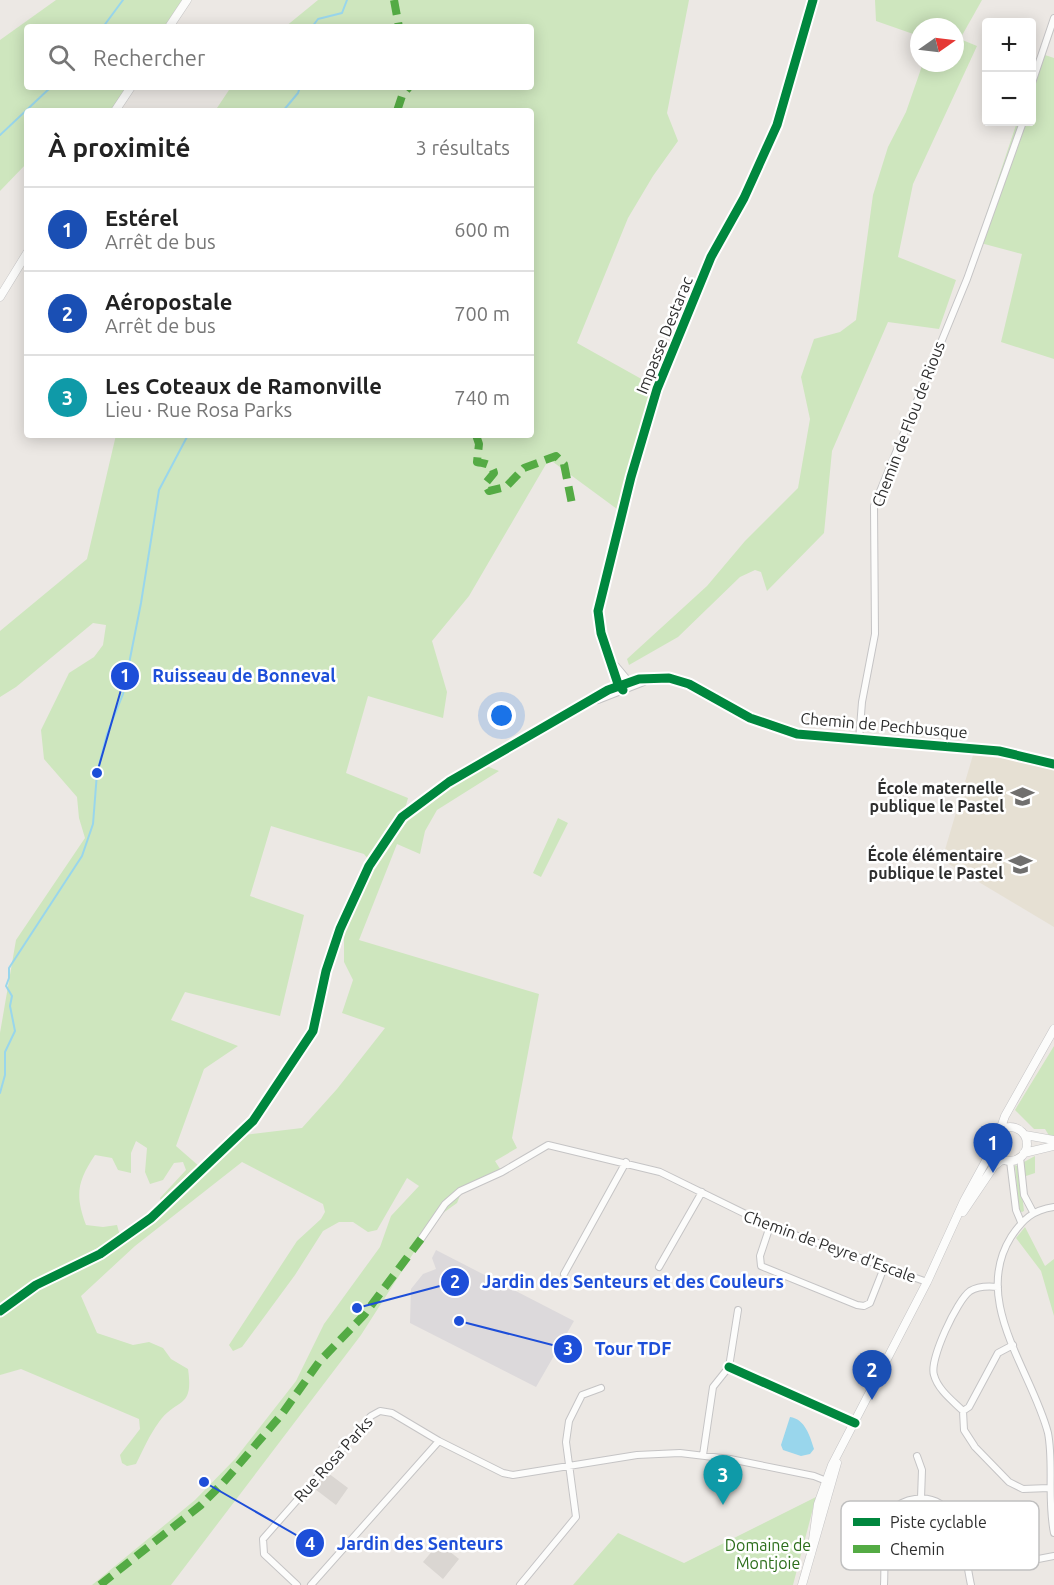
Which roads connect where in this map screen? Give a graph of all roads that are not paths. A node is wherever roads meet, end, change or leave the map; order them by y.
1 (187, 0) edge
2 (813, 0) edge
3 (1054, 18) edge
4 (171, 24) edge
5 (1036, 72) edge
6 (128, 90) edge
7 (117, 108) edge
8 (1022, 126) edge
9 (24, 258) edge
10 (0, 297) edge
11 (612, 660) junction
12 (650, 679) junction
13 (627, 682) junction
14 (621, 688) junction
15 (859, 740) junction
16 (1054, 764) edge
17 (1054, 1029) edge
18 (1010, 1108) junction
19 (1016, 1128) junction
20 (1000, 1130) junction
21 (1025, 1135) junction
22 (1054, 1140) edge
23 (1054, 1146) edge
24 (993, 1148) junction
25 (1022, 1155) junction
26 (1006, 1160) junction
27 (626, 1162) junction
28 (702, 1192) junction
29 (1054, 1207) edge
30 (1033, 1212) junction
31 (1021, 1222) junction
32 (955, 1223) junction
33 (770, 1226) junction
34 (421, 1239) dead end
35 (885, 1265) junction
36 (659, 1267) dead end
37 (564, 1274) dead end
38 (927, 1282) junction
39 (998, 1287) junction
40 (738, 1310) dead end
41 (0, 1311) edge
42 (1013, 1346) junction
43 (729, 1367) junction
44 (602, 1388) dead end
45 (963, 1411) junction
46 (855, 1423) junction
47 (439, 1441) junction
48 (703, 1455) junction
49 (917, 1456) dead end
50 (569, 1467) junction
51 (830, 1482) junction
52 (1049, 1488) junction
53 (921, 1498) junction
54 (910, 1501) edge
55 (930, 1501) edge
56 (1054, 1533) edge
57 (1054, 1556) edge
58 (1039, 1559) edge
59 (885, 1570) edge
60 (968, 1570) edge
61 (297, 1585) edge
62 (311, 1585) edge
63 (520, 1585) edge
64 (802, 1585) edge
65 (884, 1585) edge
66 (971, 1585) edge

1 - 4 street
2 - 11 street, Impasse Destarac
3 - 5 street
6 - 7 street
8 - 15 street, Chemin de Flou de Rious
9 - 10 street
11 - 13 street, Impasse Destarac
11 - 14 street, Impasse Destarac
12 - 13 street, Chemin de Pechbusque
12 - 14 street, Chemin de Pechbusque
12 - 15 street, Chemin de Pechbusque
13 - 14 street
14 - 41 street, Chemin de Pechbusque
15 - 16 street, Chemin de Pechbusque
17 - 18 street
18 - 19 street
18 - 20 street
19 - 20 street
19 - 21 street
20 - 24 street
21 - 22 street
21 - 25 street
23 - 25 street
24 - 26 street
24 - 32 street
25 - 26 street
25 - 30 street
26 - 31 street
26 - 32 street
27 - 28 street, Chemin de Peyre d'Escale
27 - 34 street, Chemin de Peyre d'Escale
27 - 37 street
28 - 33 street, Chemin de Peyre d'Escale
28 - 36 street
29 - 30 street
30 - 31 street
31 - 39 street
32 - 38 street
33 - 35 street, Chemin de Peyre d'Escale
33 - 35 street
35 - 38 street, Chemin de Peyre d'Escale
38 - 46 street
39 - 42 street
39 - 45 street
40 - 43 street
42 - 45 street
42 - 52 street
43 - 46 street
43 - 48 street
44 - 50 street
45 - 52 street
46 - 51 street
47 - 50 street, Rue Rosa Parks
47 - 61 street, Rue Rosa Parks
47 - 62 street
48 - 50 street, Rue Rosa Parks
48 - 51 street, Rue Rosa Parks
49 - 53 street
50 - 63 street
51 - 64 street
52 - 56 street
53 - 54 street
53 - 55 street
57 - 58 street
59 - 65 street
60 - 66 street

